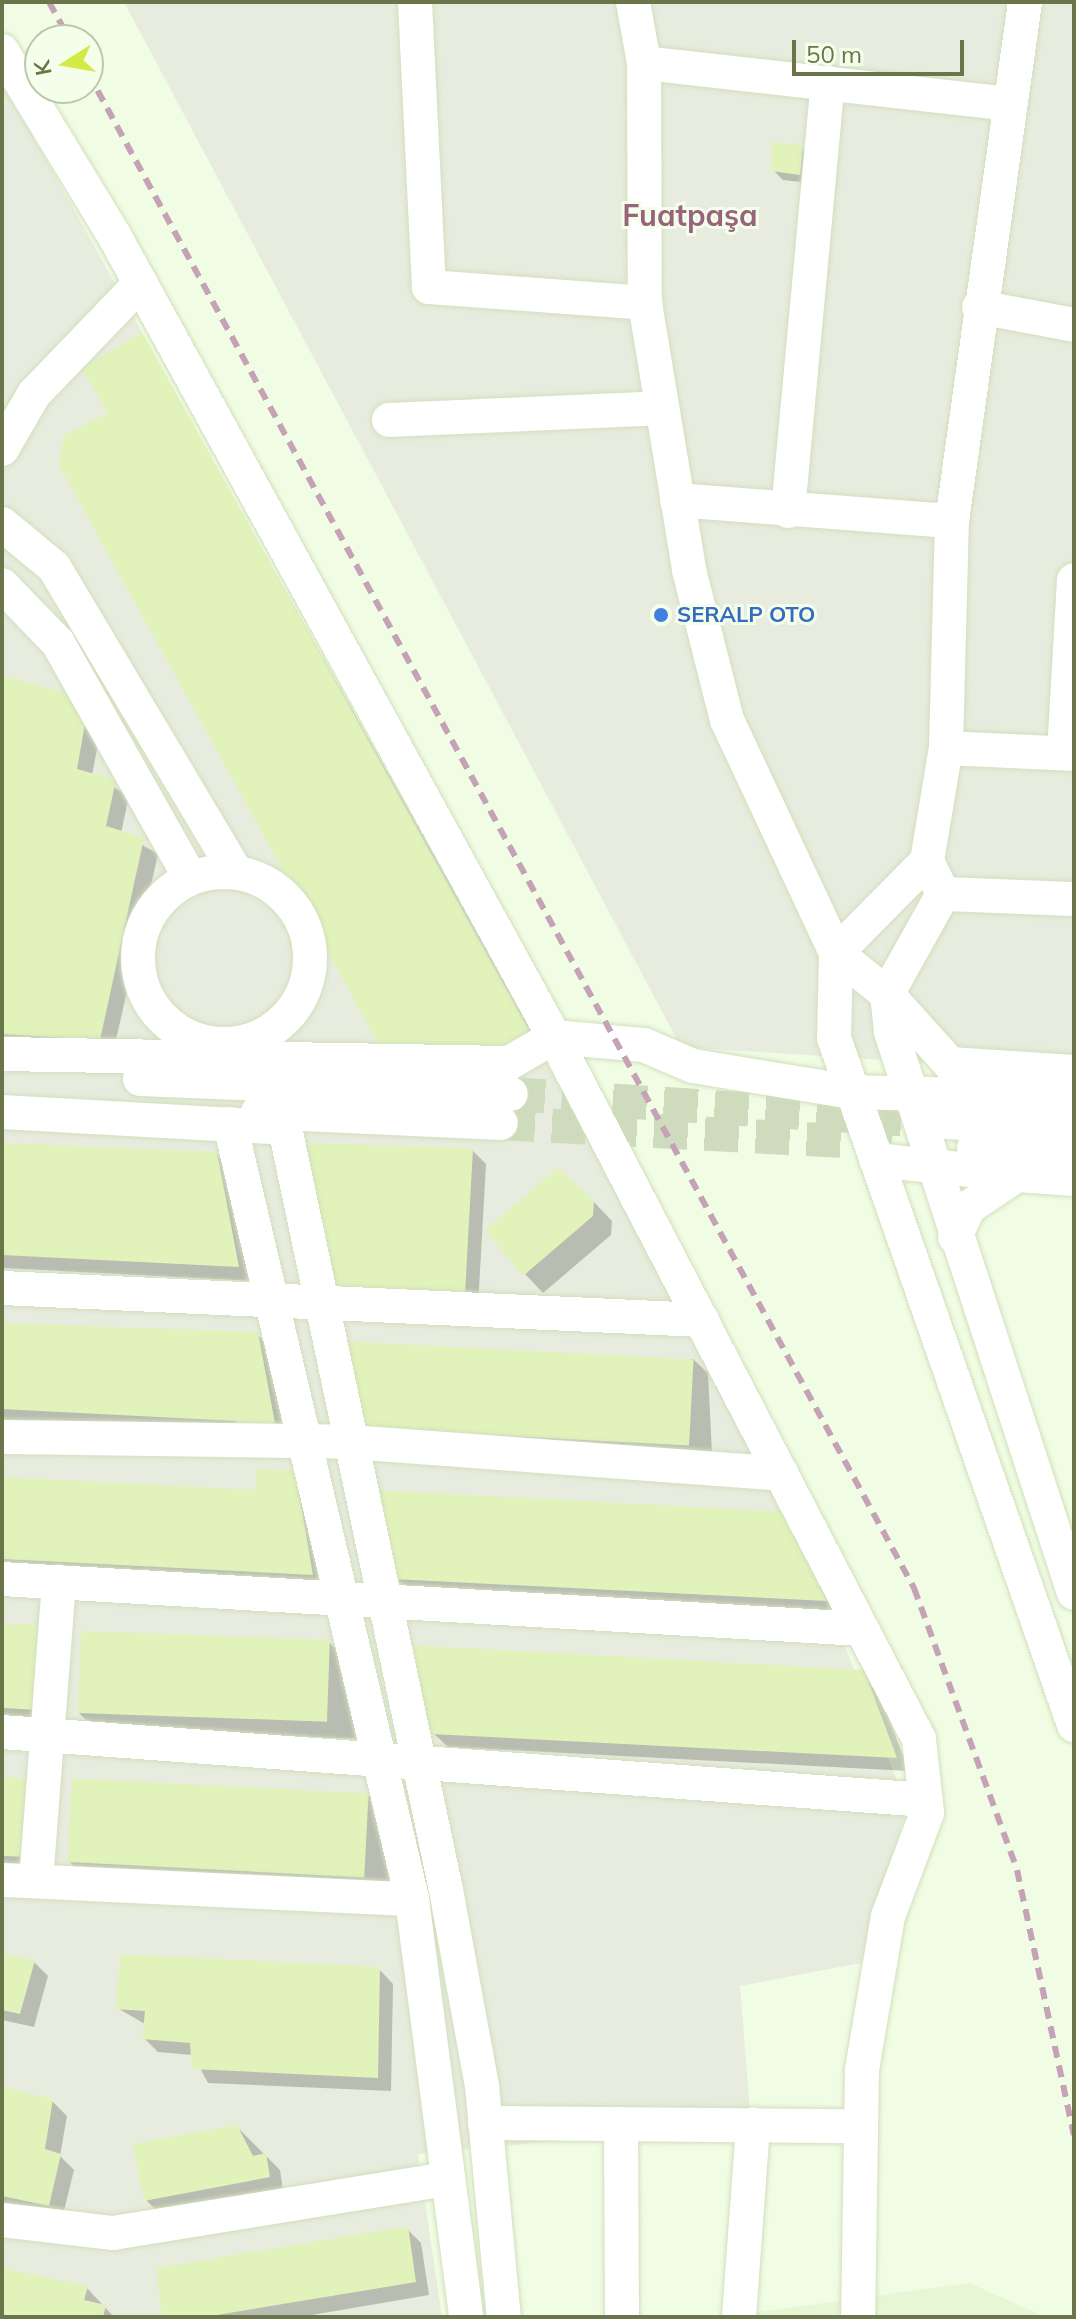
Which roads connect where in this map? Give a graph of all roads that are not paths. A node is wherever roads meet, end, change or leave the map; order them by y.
1 (415, 2) edge
2 (633, 2) edge
3 (1025, 2) edge
4 (644, 63) junction
5 (5, 67) edge
6 (828, 83) junction
7 (1008, 104) junction
8 (141, 283) junction
9 (645, 303) junction
10 (979, 307) junction
11 (1074, 325) edge
12 (661, 408) junction
13 (389, 420) dead end
14 (2, 449) edge
15 (677, 500) junction
16 (788, 511) junction
17 (952, 521) junction
18 (2, 524) edge
19 (1074, 580) edge
20 (2, 585) edge
21 (946, 748) junction
22 (1069, 754) edge
23 (927, 861) junction
24 (235, 871) junction
25 (190, 877) junction
26 (943, 894) junction
27 (1074, 899) edge
28 (836, 953) junction
29 (887, 994) junction
30 (554, 1037) junction
31 (2, 1054) edge
32 (1074, 1072) edge
33 (2, 1073) edge
34 (909, 1091) junction
35 (852, 1092) junction
36 (1074, 1098) edge
37 (2, 1100) edge
38 (2, 1112) edge
39 (932, 1121) tunnel mouth
40 (230, 1124) junction
41 (1074, 1130) edge
42 (974, 1148) tunnel mouth
43 (1074, 1155) edge
44 (876, 1160) junction
45 (932, 1166) junction
46 (1017, 1175) junction
47 (1074, 1179) edge
48 (955, 1237) junction
49 (2, 1288) edge
50 (273, 1298) junction
51 (320, 1302) junction
52 (702, 1320) junction
53 (2, 1437) edge
54 (350, 1442) junction
55 (307, 1445) junction
56 (782, 1474) junction
57 (2, 1579) edge
58 (59, 1582) junction
59 (1074, 1593) edge
60 (341, 1594) junction
61 (384, 1600) junction
62 (862, 1629) junction
63 (1074, 1725) edge
64 (2, 1732) edge
65 (47, 1735) junction
66 (379, 1755) junction
67 (418, 1760) junction
68 (926, 1800) junction
69 (2, 1880) edge
70 (36, 1881) junction
71 (412, 1899) junction
72 (485, 2123) junction
73 (621, 2124) junction
74 (753, 2125) junction
75 (861, 2126) junction
76 (447, 2179) junction
77 (2, 2220) edge
78 (466, 2317) edge
79 (504, 2317) edge
80 (622, 2317) edge
81 (739, 2317) edge
82 (858, 2317) edge

1 - 9 street
2 - 4 street
3 - 7 street
4 - 6 street
4 - 9 street
5 - 8 street
6 - 7 street
6 - 16 street
7 - 10 street
8 - 14 street
8 - 30 street
9 - 12 street
10 - 11 street
10 - 17 street
12 - 13 street
12 - 15 street
15 - 16 street
15 - 28 street
16 - 17 street
17 - 21 street
18 - 24 street
19 - 22 street
20 - 25 street
21 - 22 street
21 - 23 street
23 - 26 street
23 - 28 street
24 - 25 street
24 - 25 street
26 - 27 street
26 - 29 street
28 - 29 street
28 - 35 street
29 - 32 street
29 - 34 street
30 - 31 street
30 - 35 street
30 - 52 street
33 - 37 street
34 - 35 street
34 - 36 street
34 - 45 street
35 - 44 street
38 - 40 street
39 - 41 street
40 - 50 street
40 - 51 street
42 - 43 street
44 - 45 street
44 - 63 street
45 - 46 street
45 - 48 street
46 - 47 street
46 - 48 street
48 - 59 street
49 - 50 street
50 - 51 street
50 - 55 street
51 - 52 street
51 - 54 street
52 - 56 street
53 - 55 street
54 - 55 street
54 - 56 street
54 - 61 street
55 - 60 street
56 - 62 street
57 - 58 street
58 - 60 street
58 - 65 street
60 - 61 street
60 - 66 street
61 - 62 street
61 - 67 street
62 - 68 street
64 - 65 street
65 - 66 street
65 - 70 street
66 - 67 street
66 - 71 street
67 - 68 street
67 - 72 street
68 - 75 street
69 - 70 street
70 - 71 street
71 - 76 street
72 - 73 street
72 - 79 street
73 - 74 street
73 - 80 street
74 - 75 street
74 - 81 street
75 - 82 street
76 - 77 street
76 - 78 street

